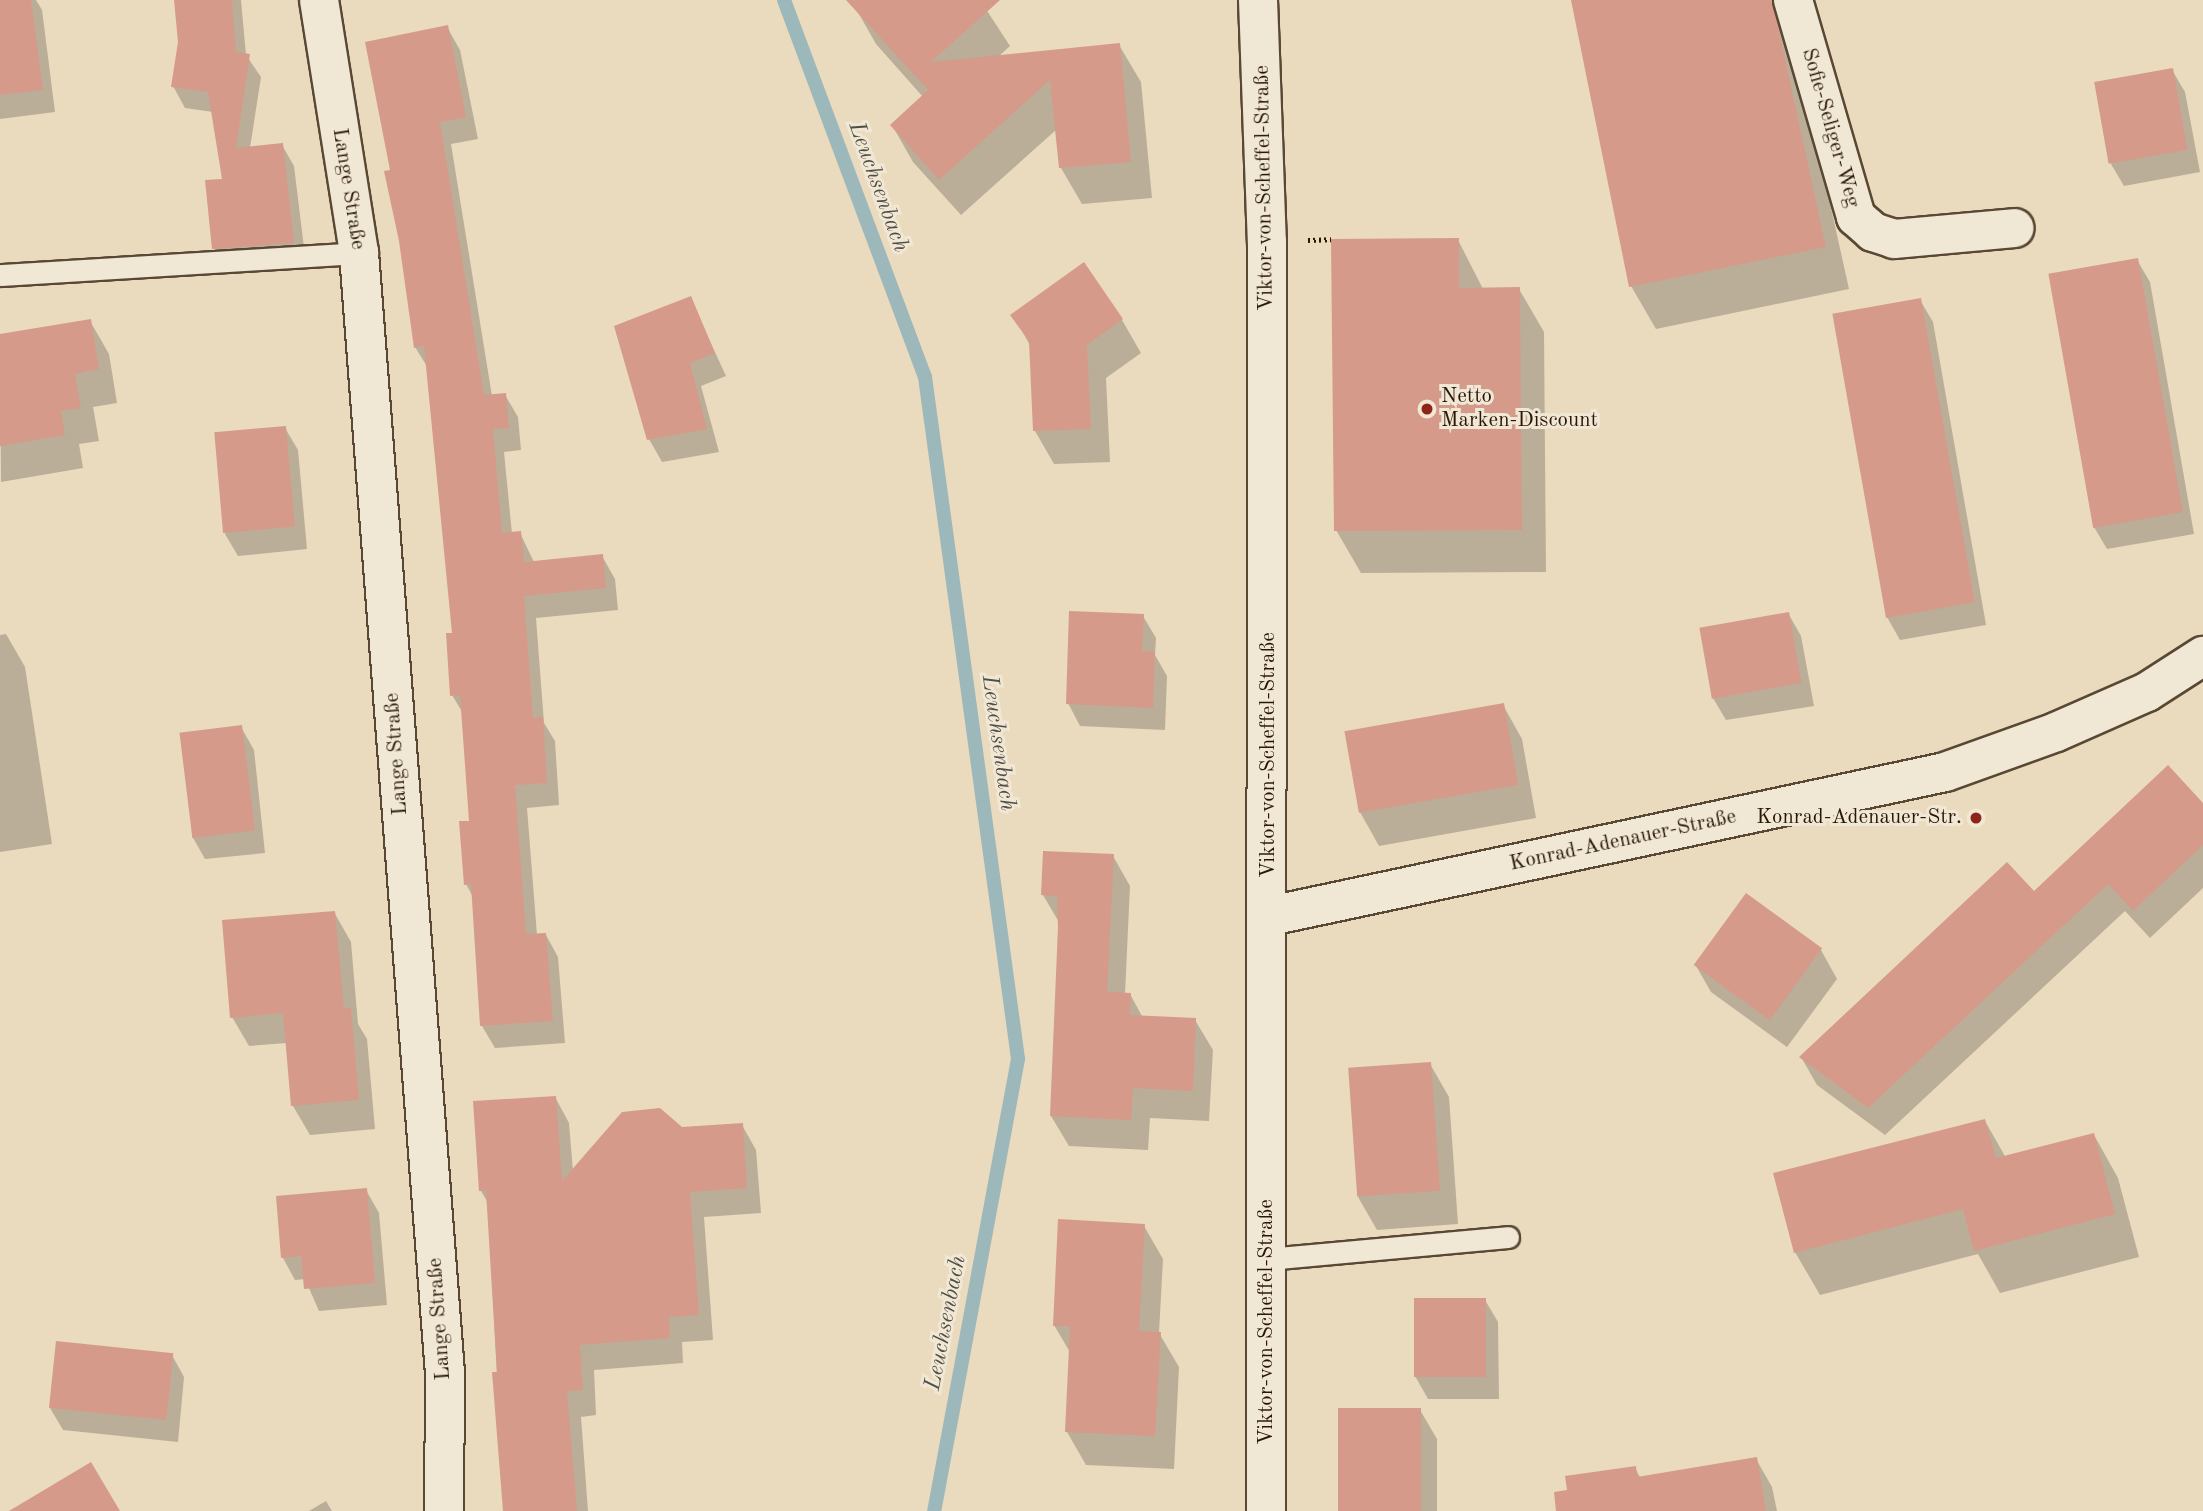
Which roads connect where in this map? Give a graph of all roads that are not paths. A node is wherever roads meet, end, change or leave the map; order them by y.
1 (319, 0) edge
2 (1258, 0) edge
3 (1793, 0) edge
4 (2015, 228) dead end
5 (359, 253) junction
6 (0, 275) edge
7 (2203, 656) edge
8 (1269, 916) junction
9 (1508, 1237) dead end
10 (1267, 1259) junction
11 (444, 1511) edge
12 (1266, 1511) edge

1 - 5 street, Lange Straße
2 - 8 street, Viktor-von-Scheffel-Straße
3 - 4 street, Sofie-Seliger-Weg
5 - 6 lane
5 - 11 street, Lange Straße
7 - 8 street, Konrad-Adenauer-Straße
8 - 10 street, Viktor-von-Scheffel-Straße
9 - 10 lane
10 - 12 street, Viktor-von-Scheffel-Straße

